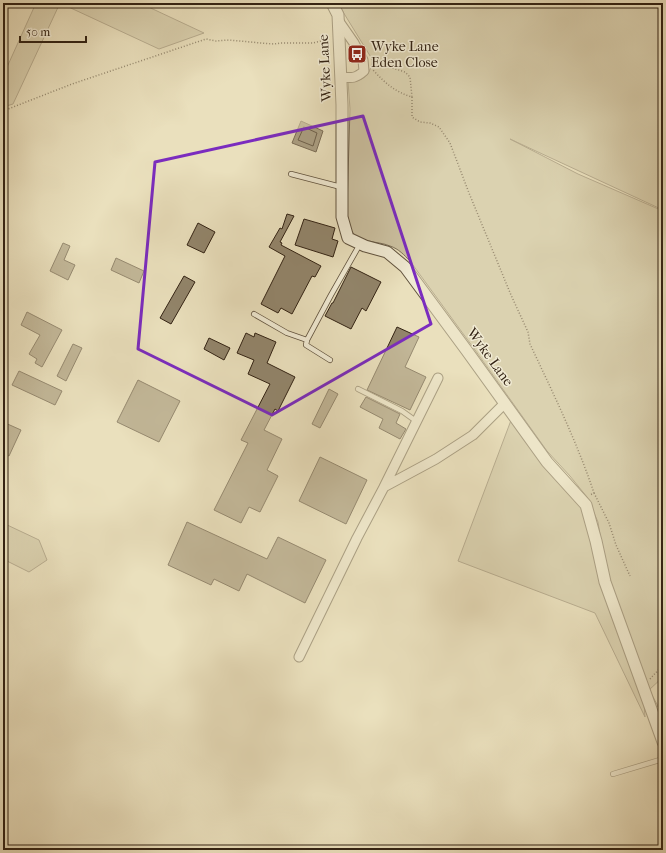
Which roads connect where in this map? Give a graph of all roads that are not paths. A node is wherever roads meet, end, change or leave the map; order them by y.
1 (332, 3) edge
2 (338, 20) junction
3 (341, 77) junction
4 (291, 174) dead end
5 (342, 188) junction
6 (360, 244) junction
7 (254, 314) dead end
8 (307, 340) junction
9 (330, 360) dead end
10 (438, 378) dead end
11 (358, 389) dead end
12 (505, 404) junction
13 (416, 421) junction
14 (384, 487) junction
15 (299, 657) dead end
16 (663, 742) edge
17 (663, 759) edge
18 (613, 774) dead end

1 - 2 street, Wyke Lane
2 - 3 street, Wyke Lane
2 - 3 street
3 - 5 street, Wyke Lane
4 - 5 lane
5 - 6 street, Wyke Lane
6 - 8 lane
6 - 12 street, Wyke Lane
7 - 8 lane
8 - 9 lane
10 - 13 street
11 - 13 lane
12 - 14 street
12 - 16 street, Wyke Lane
13 - 14 street
14 - 15 street
17 - 18 lane

